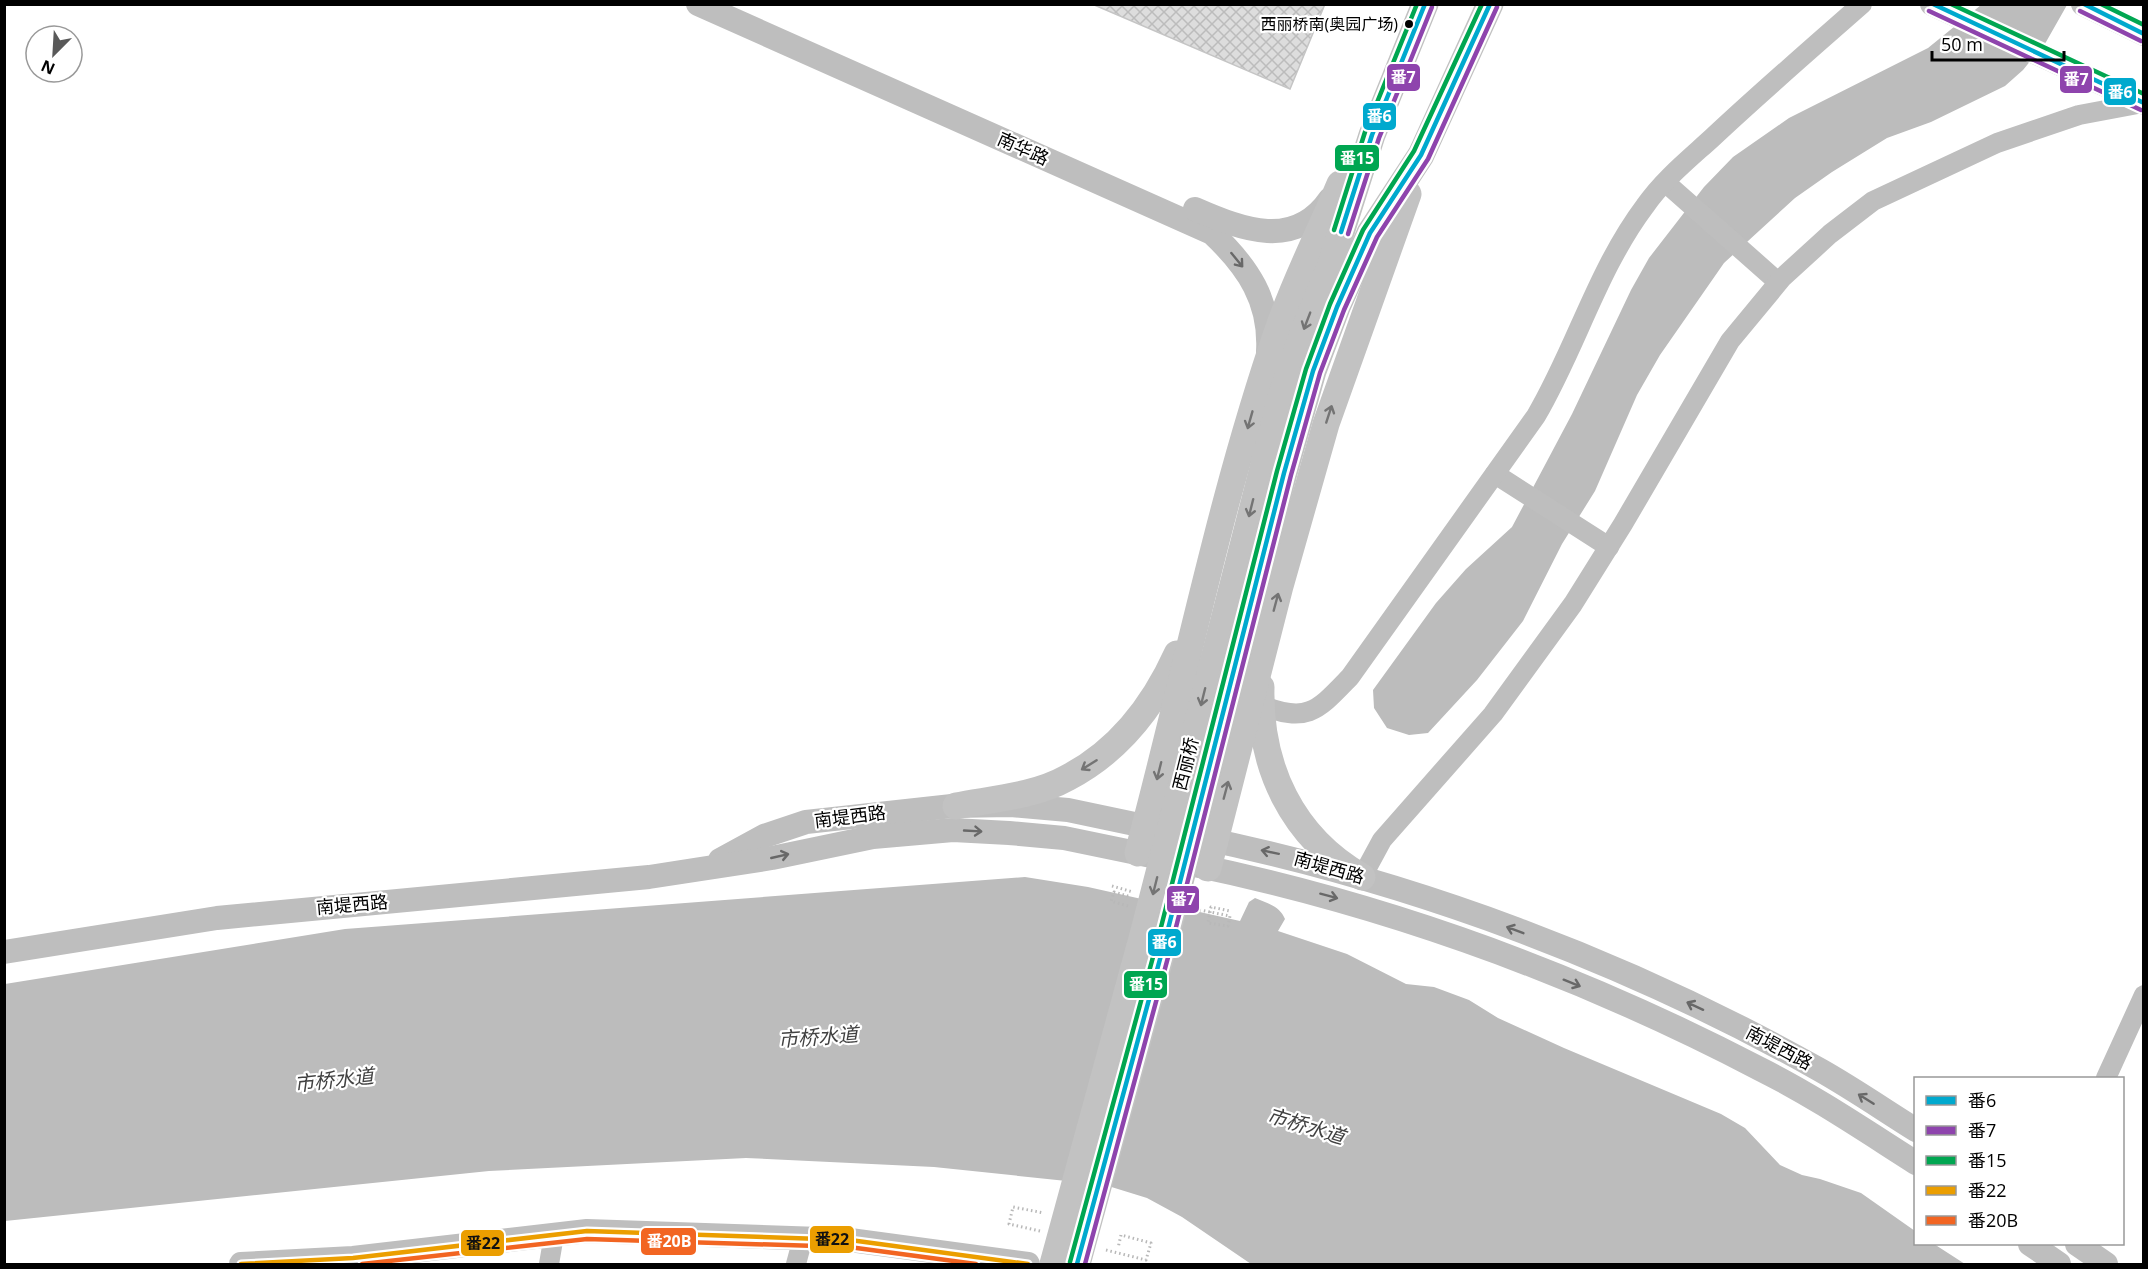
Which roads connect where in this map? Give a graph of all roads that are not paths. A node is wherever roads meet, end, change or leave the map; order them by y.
1 (698, 4) edge
2 (734, 4) edge
3 (1425, 4) edge
4 (1490, 4) edge
5 (1862, 4) edge
6 (1932, 4) edge
7 (2083, 4) edge
8 (1413, 31) junction
9 (2144, 34) edge
10 (2143, 103) edge
11 (1421, 155) junction
12 (1666, 183) junction
13 (1339, 187) junction
14 (1340, 272) junction
15 (1778, 282) junction
16 (1267, 364) junction
17 (1495, 474) junction
18 (1609, 547) junction
19 (1202, 598) junction
20 (1262, 653) junction
21 (1261, 705) junction
22 (956, 806) junction
23 (1145, 826) junction
24 (1213, 840) junction
25 (1138, 853) junction
26 (1208, 868) junction
27 (702, 870) junction
28 (1362, 877) junction
29 (4, 952) edge
30 (2144, 995) edge
31 (2106, 1077) edge
32 (1914, 1129) edge
33 (1914, 1162) edge
34 (554, 1235) junction
35 (803, 1238) junction
36 (2031, 1245) edge
37 (2078, 1245) edge
38 (353, 1261) edge
39 (241, 1264) edge
40 (549, 1264) edge
41 (796, 1264) edge
42 (1026, 1264) edge
43 (1053, 1264) edge
44 (1077, 1264) edge
45 (2059, 1264) edge
46 (2106, 1264) edge

1 -> 16 street, 南华路
2 - 13 street, 南华路
3 - 8 main road
4 - 11 main road
5 - 12 street
6 - 10 street
7 - 9 street
8 - 13 main road
8 - 14 main road
10 - 15 street
11 - 14 main road
20 -> 11 main road
12 - 15 street
12 - 17 street
13 - 16 main road
14 -> 43 main road, 西丽桥
14 - 44 main road, 西丽桥
15 - 18 street
16 -> 19 main road
17 - 18 street
17 - 21 street
18 - 28 street
19 -> 22 main road
19 -> 23 main road
20 - 21 main road
24 -> 20 main road
21 - 28 main road
22 - 23 street, 南堤西路
22 - 27 street, 南堤西路
23 - 24 street, 南堤西路
23 - 25 main road
24 - 26 main road
28 -> 24 street, 南堤西路
25 - 26 street, 南堤西路
27 -> 25 street, 南堤西路
26 -> 33 street, 南堤西路
27 - 29 street, 南堤西路
32 -> 28 street, 南堤西路
30 - 31 street
34 - 35 street
34 - 38 street
34 - 40 street
35 - 41 street
35 - 42 street
36 - 45 street
37 - 46 street
38 - 39 street

